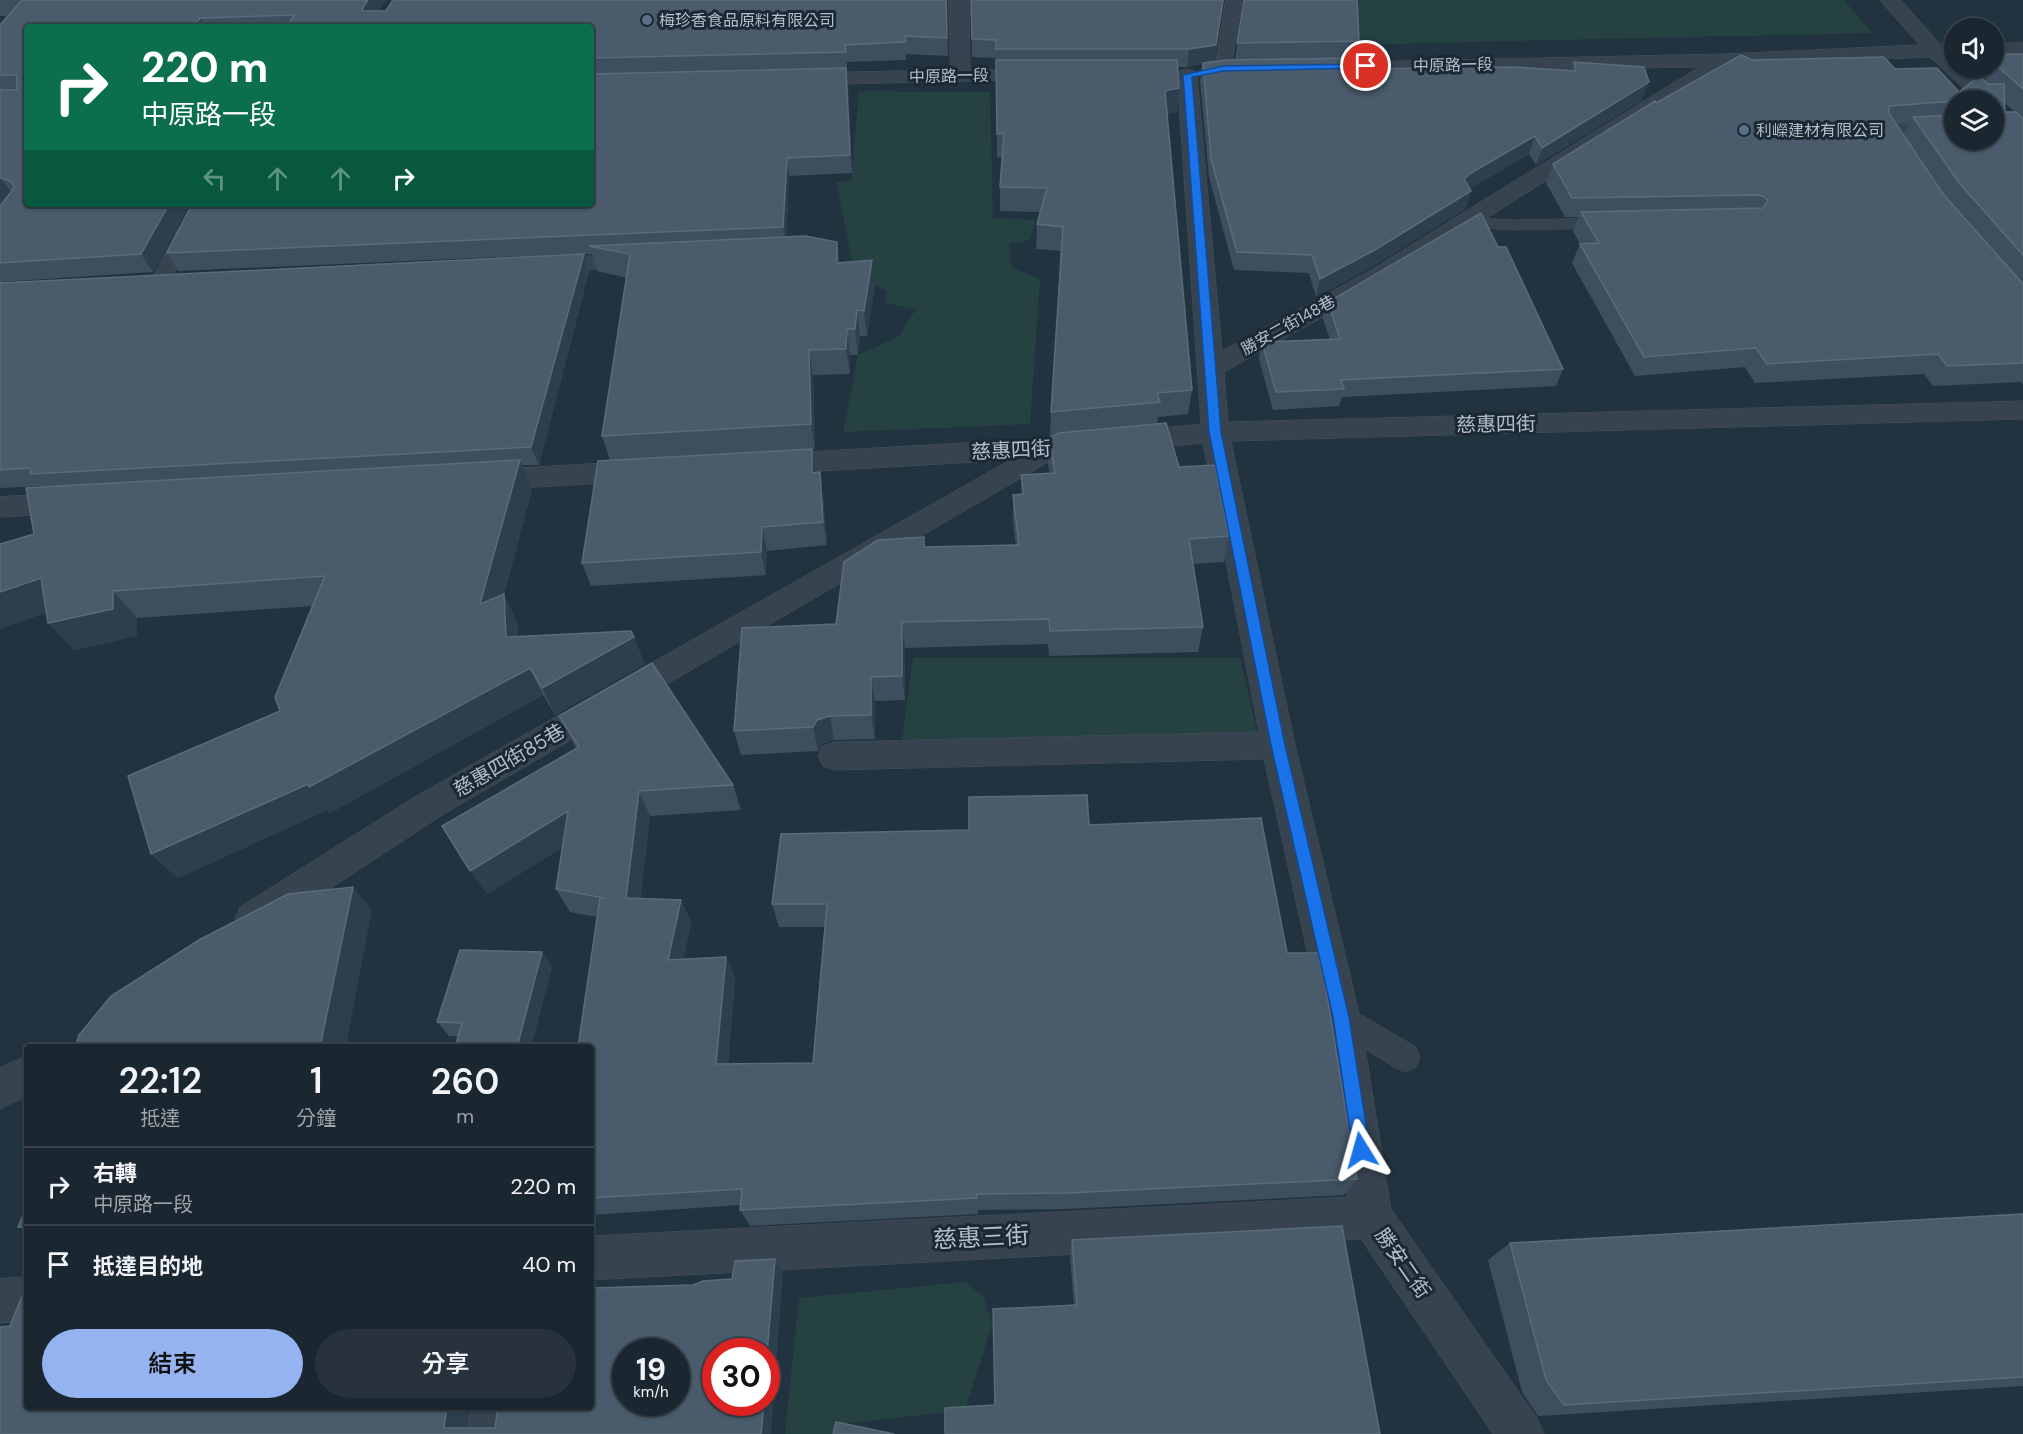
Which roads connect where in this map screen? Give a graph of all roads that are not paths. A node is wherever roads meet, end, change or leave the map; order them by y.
1 (959, 0) edge
2 (1234, 0) edge
3 (1890, 0) edge
4 (2023, 49) edge
5 (1944, 50) edge
6 (2004, 50) edge
7 (1944, 51) edge
8 (1724, 60) junction
9 (1294, 68) edge
10 (1223, 69) junction
11 (1247, 69) edge
12 (960, 75) junction
13 (1068, 75) edge
14 (1969, 78) edge
15 (782, 79) edge
16 (1980, 90) edge
17 (1944, 127) edge
18 (1906, 159) edge
19 (195, 214) edge
20 (1461, 222) junction
21 (1630, 223) edge
22 (658, 260) edge
23 (516, 266) edge
24 (160, 282) edge
25 (1209, 369) junction
26 (2023, 411) edge
27 (1215, 432) junction
28 (1052, 448) junction
29 (741, 466) edge
30 (670, 470) edge
31 (454, 482) edge
32 (96, 502) edge
33 (0, 507) edge
34 (1278, 745) junction
35 (835, 756) dead end
36 (230, 933) edge
37 (1341, 1017) junction
38 (1406, 1057) dead end
39 (24, 1077) edge
40 (0, 1089) edge
41 (1371, 1217) junction
42 (594, 1258) edge
43 (24, 1299) edge
44 (0, 1301) edge
45 (494, 1410) edge
46 (490, 1434) edge
47 (1521, 1434) edge

1 - 12 street
2 - 10 lane
3 - 5 street
4 - 6 street
7 - 8 street, 中原路一段
8 - 9 street, 中原路一段
8 - 20 street, 勝安二街148巷
10 - 11 street
10 - 25 street, 勝安二街
12 - 13 street, 中原路一段
12 - 15 street, 中原路一段
14 - 16 street
17 - 18 lane
19 - 24 lane
20 - 21 lane
20 - 25 street, 勝安二街148巷
22 - 23 street
25 - 27 street, 勝安二街
26 - 27 street, 慈惠四街
27 - 28 street, 慈惠四街
27 - 34 street, 勝安二街
28 - 29 street, 慈惠四街
28 - 36 street, 慈惠四街85巷
30 - 31 street
32 - 33 street
34 - 35 street
34 - 37 street, 勝安二街
37 - 38 lane
37 - 41 street, 勝安二街
39 - 40 street
41 - 42 street, 慈惠三街
41 - 47 street, 勝安二街
43 - 44 street
45 - 46 street

